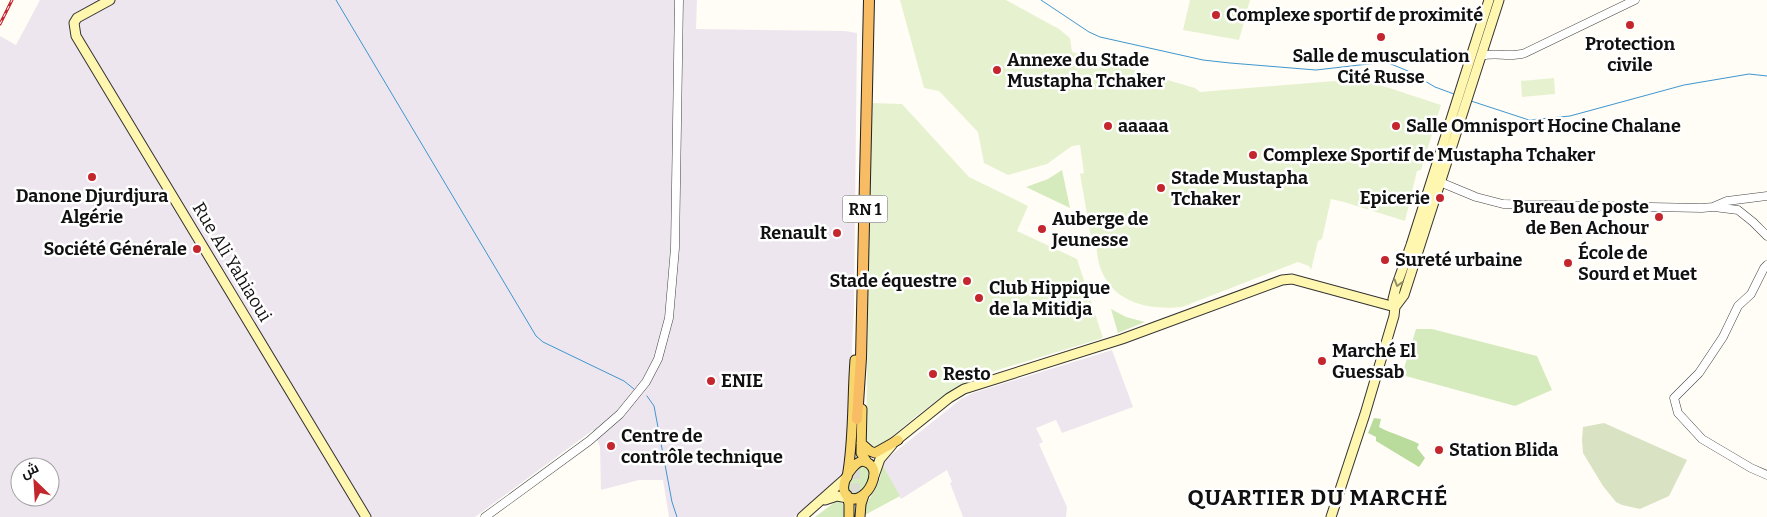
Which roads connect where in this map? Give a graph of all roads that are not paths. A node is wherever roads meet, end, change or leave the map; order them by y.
1 (110, 0) edge
2 (679, 0) edge
3 (864, 0) edge
4 (869, 0) edge
5 (1489, 0) edge
6 (1499, 0) edge
7 (1635, 0) edge
8 (1485, 44) junction
9 (1481, 56) junction
10 (1504, 56) junction
11 (1467, 86) junction
12 (1437, 180) junction
13 (1767, 196) edge
14 (1713, 207) junction
15 (1767, 236) edge
16 (1767, 265) edge
17 (1395, 307) junction
18 (858, 359) junction
19 (856, 419) joint
20 (898, 440) junction
21 (859, 446) junction
22 (867, 462) junction
23 (1767, 475) edge
24 (874, 476) junction
25 (847, 477) junction
26 (864, 495) junction
27 (851, 500) junction
28 (818, 504) junction
29 (366, 517) edge
30 (485, 517) edge
31 (802, 517) edge
32 (849, 517) edge
33 (855, 517) edge
34 (860, 517) edge
35 (1331, 517) edge

1 - 29 main road, Rue Ali Yahiaoui
2 - 30 street
3 - 18 highway, RN 1
4 - 18 highway, RN 1
5 - 11 main road
6 - 8 main road
7 - 10 street
8 - 9 main road
8 - 10 street
9 - 10 street
9 - 11 main road
11 - 12 main road
12 - 14 street
12 - 17 main road
13 - 14 street
14 - 15 street
16 - 23 street
17 - 20 main road
17 - 35 main road
18 - 19 highway, RN 1
18 - 21 main road, RN 1
18 - 25 main road, RN 1
19 - 21 main road, RN 1
20 - 21 main road
20 - 22 main road
20 - 24 main road
21 - 22 main road, RN 1
22 - 24 main road
22 - 25 main road
24 - 26 main road
25 - 27 main road
25 - 28 main road
26 - 27 main road
26 - 34 main road
27 - 28 main road
27 - 32 main road
27 - 33 main road
28 - 31 main road

